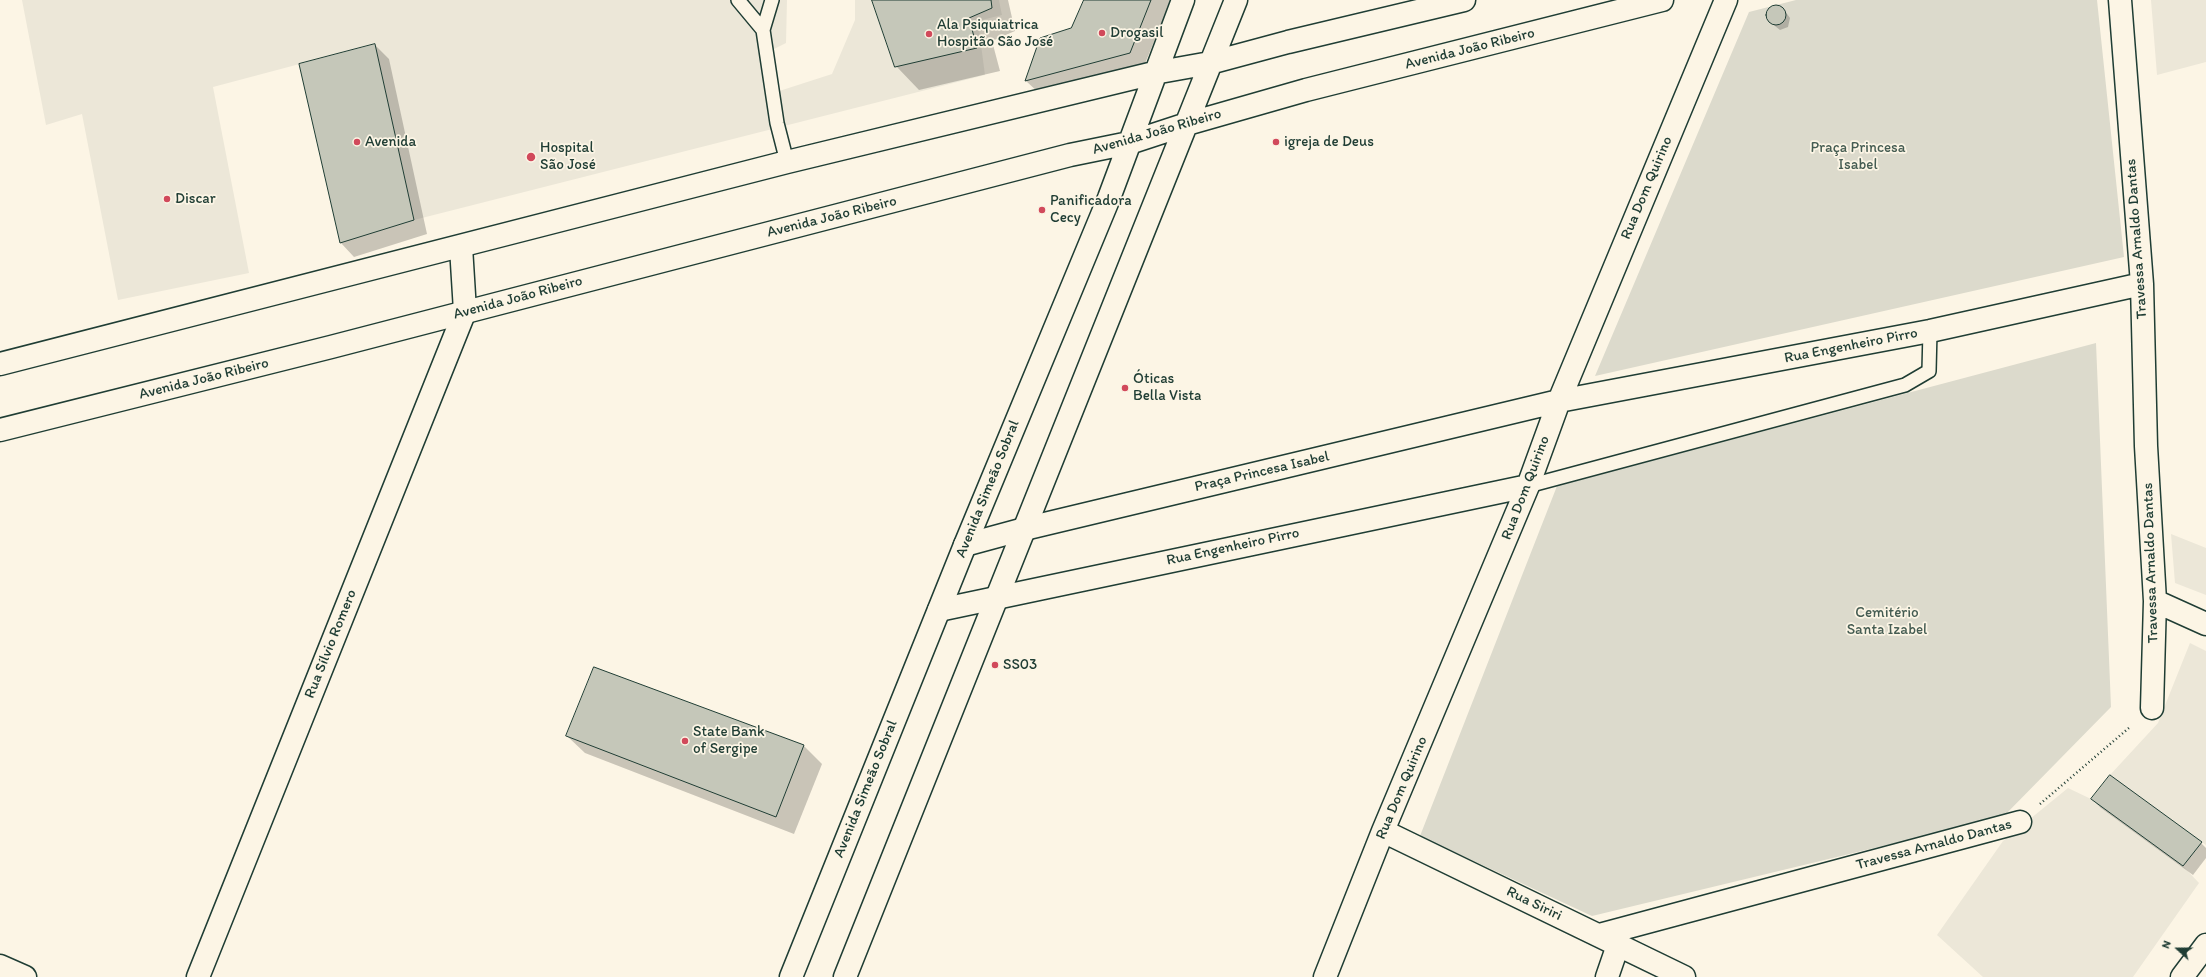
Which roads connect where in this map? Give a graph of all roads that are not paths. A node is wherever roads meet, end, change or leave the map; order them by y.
1 (738, 0) edge
2 (772, 0) edge
3 (1183, 0) edge
4 (1236, 0) edge
5 (1464, 0) edge
6 (1662, 0) edge
7 (1726, 0) edge
8 (2120, 0) edge
9 (763, 30) junction
10 (1210, 63) junction
11 (1154, 73) junction
12 (1187, 124) junction
13 (1129, 143) junction
14 (787, 162) junction
15 (461, 247) junction
16 (2142, 284) junction
17 (464, 312) junction
18 (1930, 331) junction
19 (0, 364) edge
20 (1559, 401) junction
21 (0, 430) edge
22 (1528, 486) junction
23 (1024, 529) junction
24 (964, 546) junction
25 (997, 597) junction
26 (2155, 601) junction
27 (939, 610) junction
28 (2206, 624) edge
29 (2152, 708) road end
30 (2020, 822) road end
31 (1383, 831) junction
32 (1599, 935) junction
33 (1618, 945) junction
34 (2206, 945) edge
35 (0, 966) edge
36 (25, 977) edge
37 (198, 977) edge
38 (791, 977) edge
39 (845, 977) edge
40 (1325, 977) edge
41 (1606, 977) edge
42 (1684, 977) edge
43 (2182, 977) edge

1 - 9 lane
2 - 9 lane
3 - 11 main road, Avenida Simeão Sobral
4 - 10 main road
5 - 10 main road
6 - 12 main road, Avenida João Ribeiro
7 - 20 main road, Rua Dom Quirino
8 - 16 main road, Travessa Arnaldo Dantas
9 - 14 lane
10 - 11 main road
10 - 12 main road
11 - 13 main road, Avenida Simeão Sobral
11 - 14 main road
12 - 13 main road, Avenida João Ribeiro
12 - 23 main road
13 - 17 main road, Avenida João Ribeiro
13 - 24 main road, Avenida Simeão Sobral
14 - 15 main road
15 - 17 main road
15 - 19 main road
16 - 18 main road, Rua Engenheiro Pirro
16 - 26 main road, Travessa Arnaldo Dantas
17 - 21 main road, Avenida João Ribeiro
17 - 37 main road, Rua Sílvio Romero
18 - 20 main road, Rua Engenheiro Pirro
18 - 22 lane
20 - 22 main road, Rua Dom Quirino
20 - 23 main road, Praça Princesa Isabel
22 - 25 main road, Rua Engenheiro Pirro
22 - 31 main road, Rua Dom Quirino
23 - 24 main road, Praça Princesa Isabel
23 - 25 main road
24 - 27 main road, Avenida Simeão Sobral
25 - 27 main road, Rua Engenheiro Pirro
25 - 39 main road
26 - 28 main road
26 - 29 main road, Travessa Arnaldo Dantas
27 - 38 main road, Avenida Simeão Sobral
30 - 32 main road, Travessa Arnaldo Dantas
31 - 32 main road, Rua Siriri
31 - 40 main road, Rua Dom Quirino
32 - 33 main road, Rua Siriri
33 - 41 main road
33 - 42 main road, Rua Siriri
34 - 43 main road
35 - 36 main road

